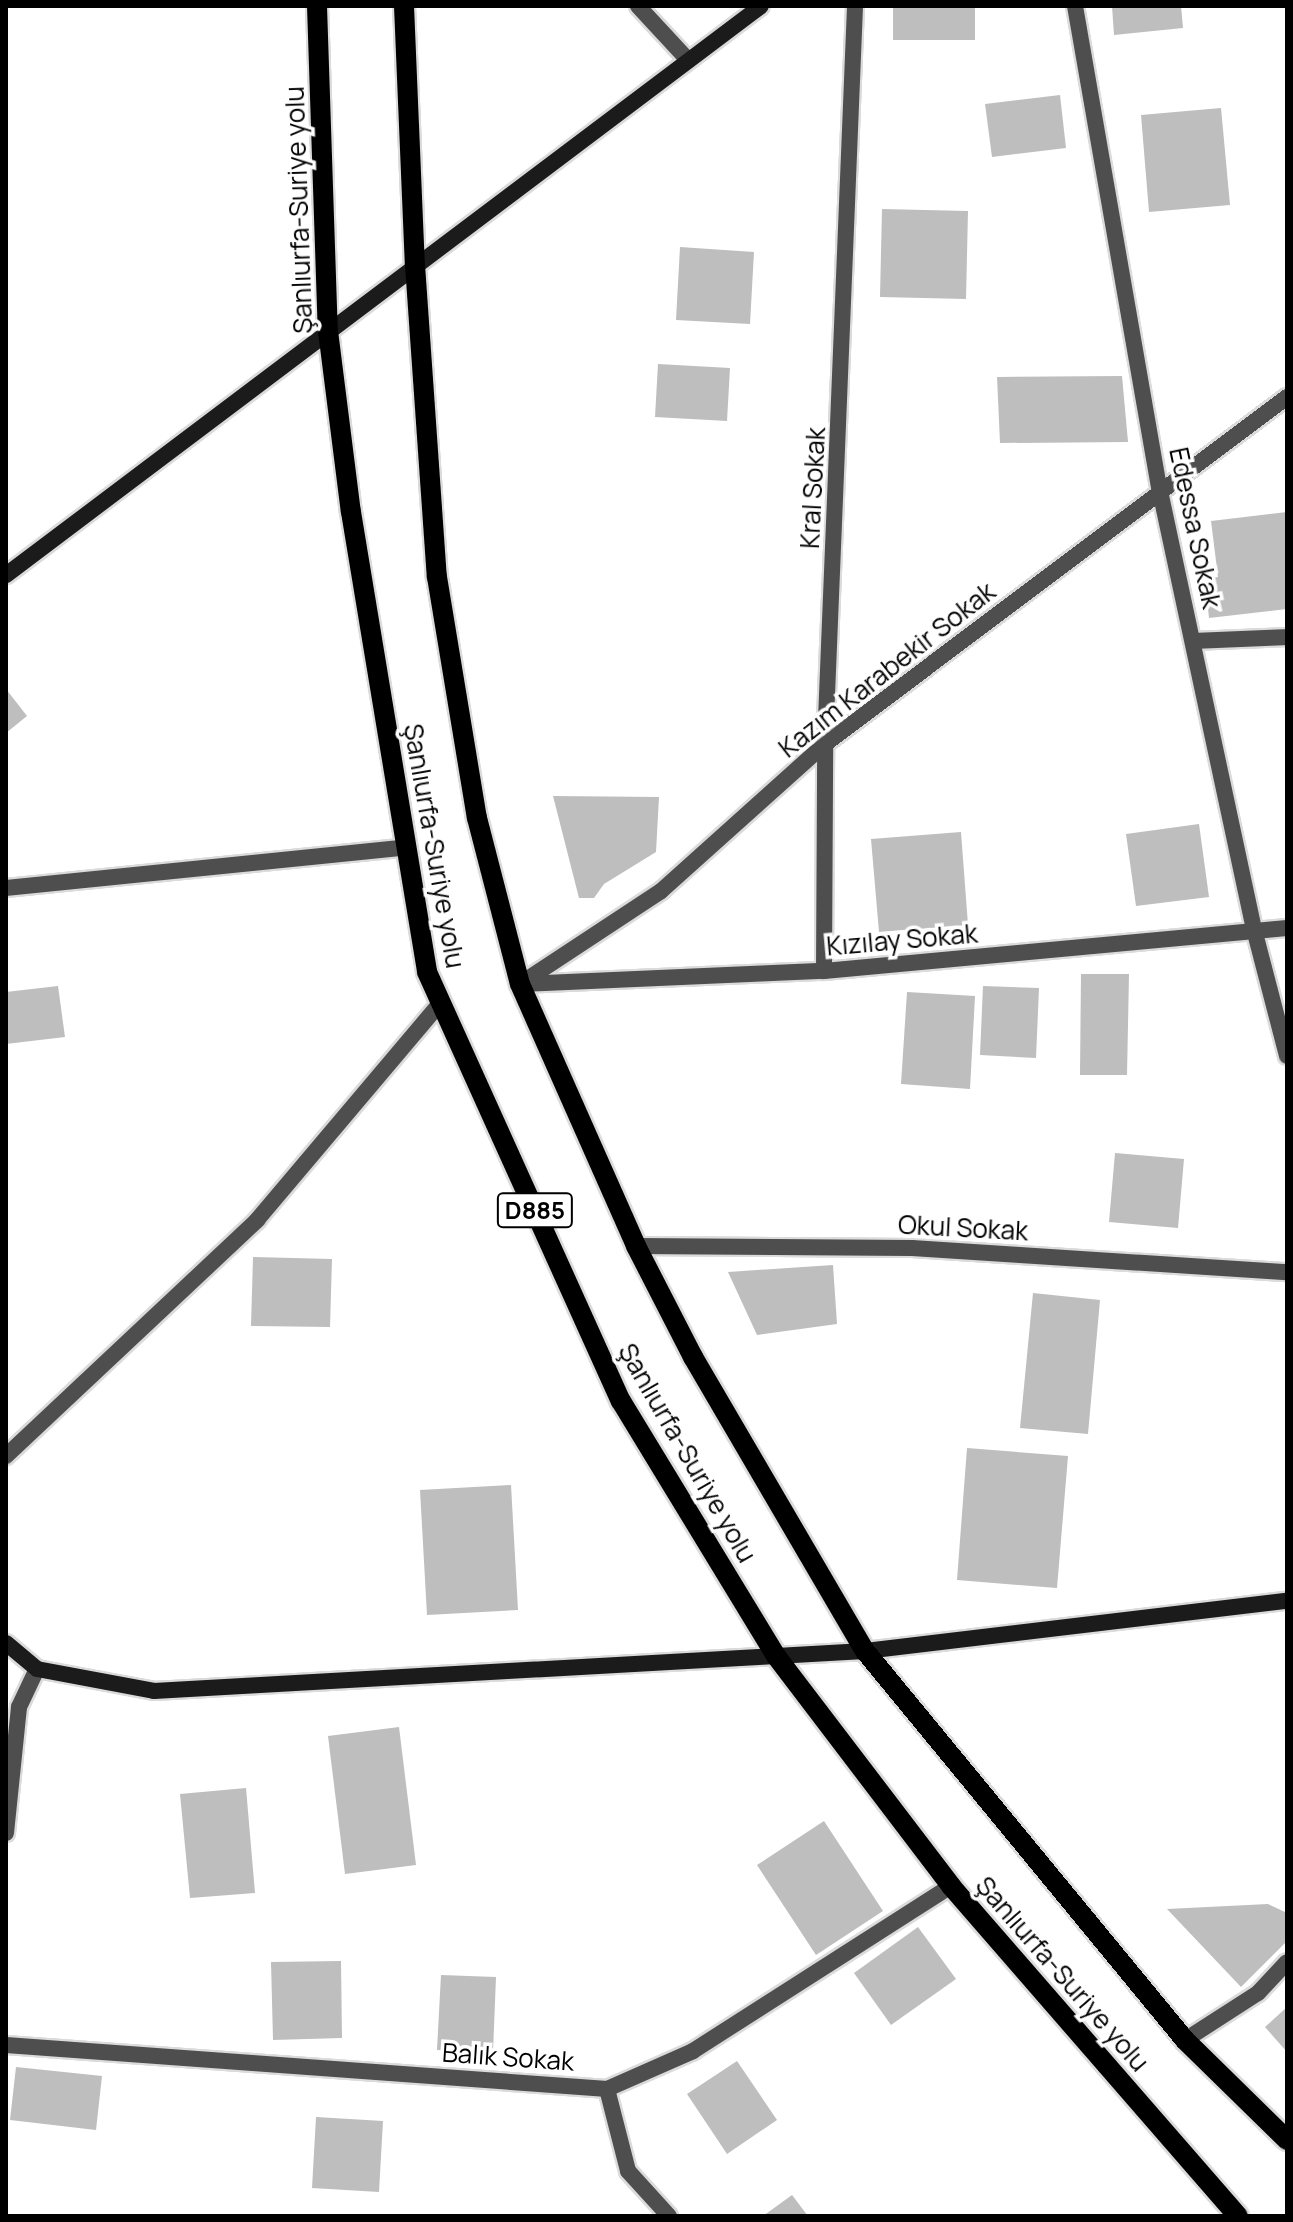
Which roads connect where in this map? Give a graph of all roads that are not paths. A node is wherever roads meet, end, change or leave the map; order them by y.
1 (317, 6) edge
2 (404, 6) edge
3 (638, 6) edge
4 (761, 6) edge
5 (855, 6) edge
6 (1075, 6) edge
7 (688, 60) junction
8 (415, 265) junction
9 (328, 331) junction
10 (1287, 397) edge
11 (1160, 491) junction
12 (6, 575) edge
13 (1287, 637) edge
14 (1195, 641) junction
15 (825, 744) junction
16 (407, 847) junction
17 (6, 888) edge
18 (1287, 928) edge
19 (1255, 933) junction
20 (824, 971) junction
21 (520, 984) junction
22 (441, 1002) junction
23 (1287, 1056) edge
24 (636, 1246) junction
25 (1287, 1272) edge
26 (6, 1456) edge
27 (1287, 1601) edge
28 (6, 1643) edge
29 (865, 1651) junction
30 (776, 1656) junction
31 (37, 1669) junction
32 (12, 1708) edge
33 (6, 1833) edge
34 (951, 1886) junction
35 (1287, 1962) edge
36 (1185, 2040) junction
37 (6, 2045) edge
38 (607, 2089) junction
39 (1287, 2140) edge
40 (669, 2216) edge
41 (1238, 2216) edge

1 - 9 main road, Şanlıurfa-Suriye yolu / D885
2 - 8 main road, Şanlıurfa-Suriye yolu / D885
3 - 7 street
4 - 7 street
5 - 15 street, Kral Sokak
6 - 11 street, Edessa Sokak
7 - 8 street
8 - 9 street
8 - 21 main road, Şanlıurfa-Suriye yolu / D885
9 - 12 street
9 - 16 main road, Şanlıurfa-Suriye yolu / D885
10 - 11 street, Kazım Karabekir Sokak
11 - 14 street, Edessa Sokak
11 - 15 street, Kazım Karabekir Sokak
13 - 14 street
14 - 19 street, Edessa Sokak
15 - 20 street, Kral Sokak
15 - 21 street, Kazım Karabekir Sokak
16 - 17 street
16 - 22 main road, Şanlıurfa-Suriye yolu / D885
18 - 19 street, Kızılay Sokak
19 - 20 street, Kızılay Sokak
19 - 23 street, Edessa Sokak
20 - 21 street, Kızılay Sokak
21 - 24 main road, Şanlıurfa-Suriye yolu / D885
22 - 26 street
22 - 30 main road, Şanlıurfa-Suriye yolu / D885
24 - 25 street, Okul Sokak
24 - 29 main road, Şanlıurfa-Suriye yolu / D885
27 - 29 street
28 - 31 street
29 - 30 street
29 - 36 main road, Şanlıurfa-Suriye yolu / D885
30 - 31 street
30 - 34 main road, Şanlıurfa-Suriye yolu / D885
31 - 32 street
32 - 33 street
34 - 38 street, Balık Sokak
34 - 41 main road, Şanlıurfa-Suriye yolu / D885
35 - 36 street
36 - 39 main road, Şanlıurfa-Suriye yolu / D885
37 - 38 street, Balık Sokak
38 - 40 street

